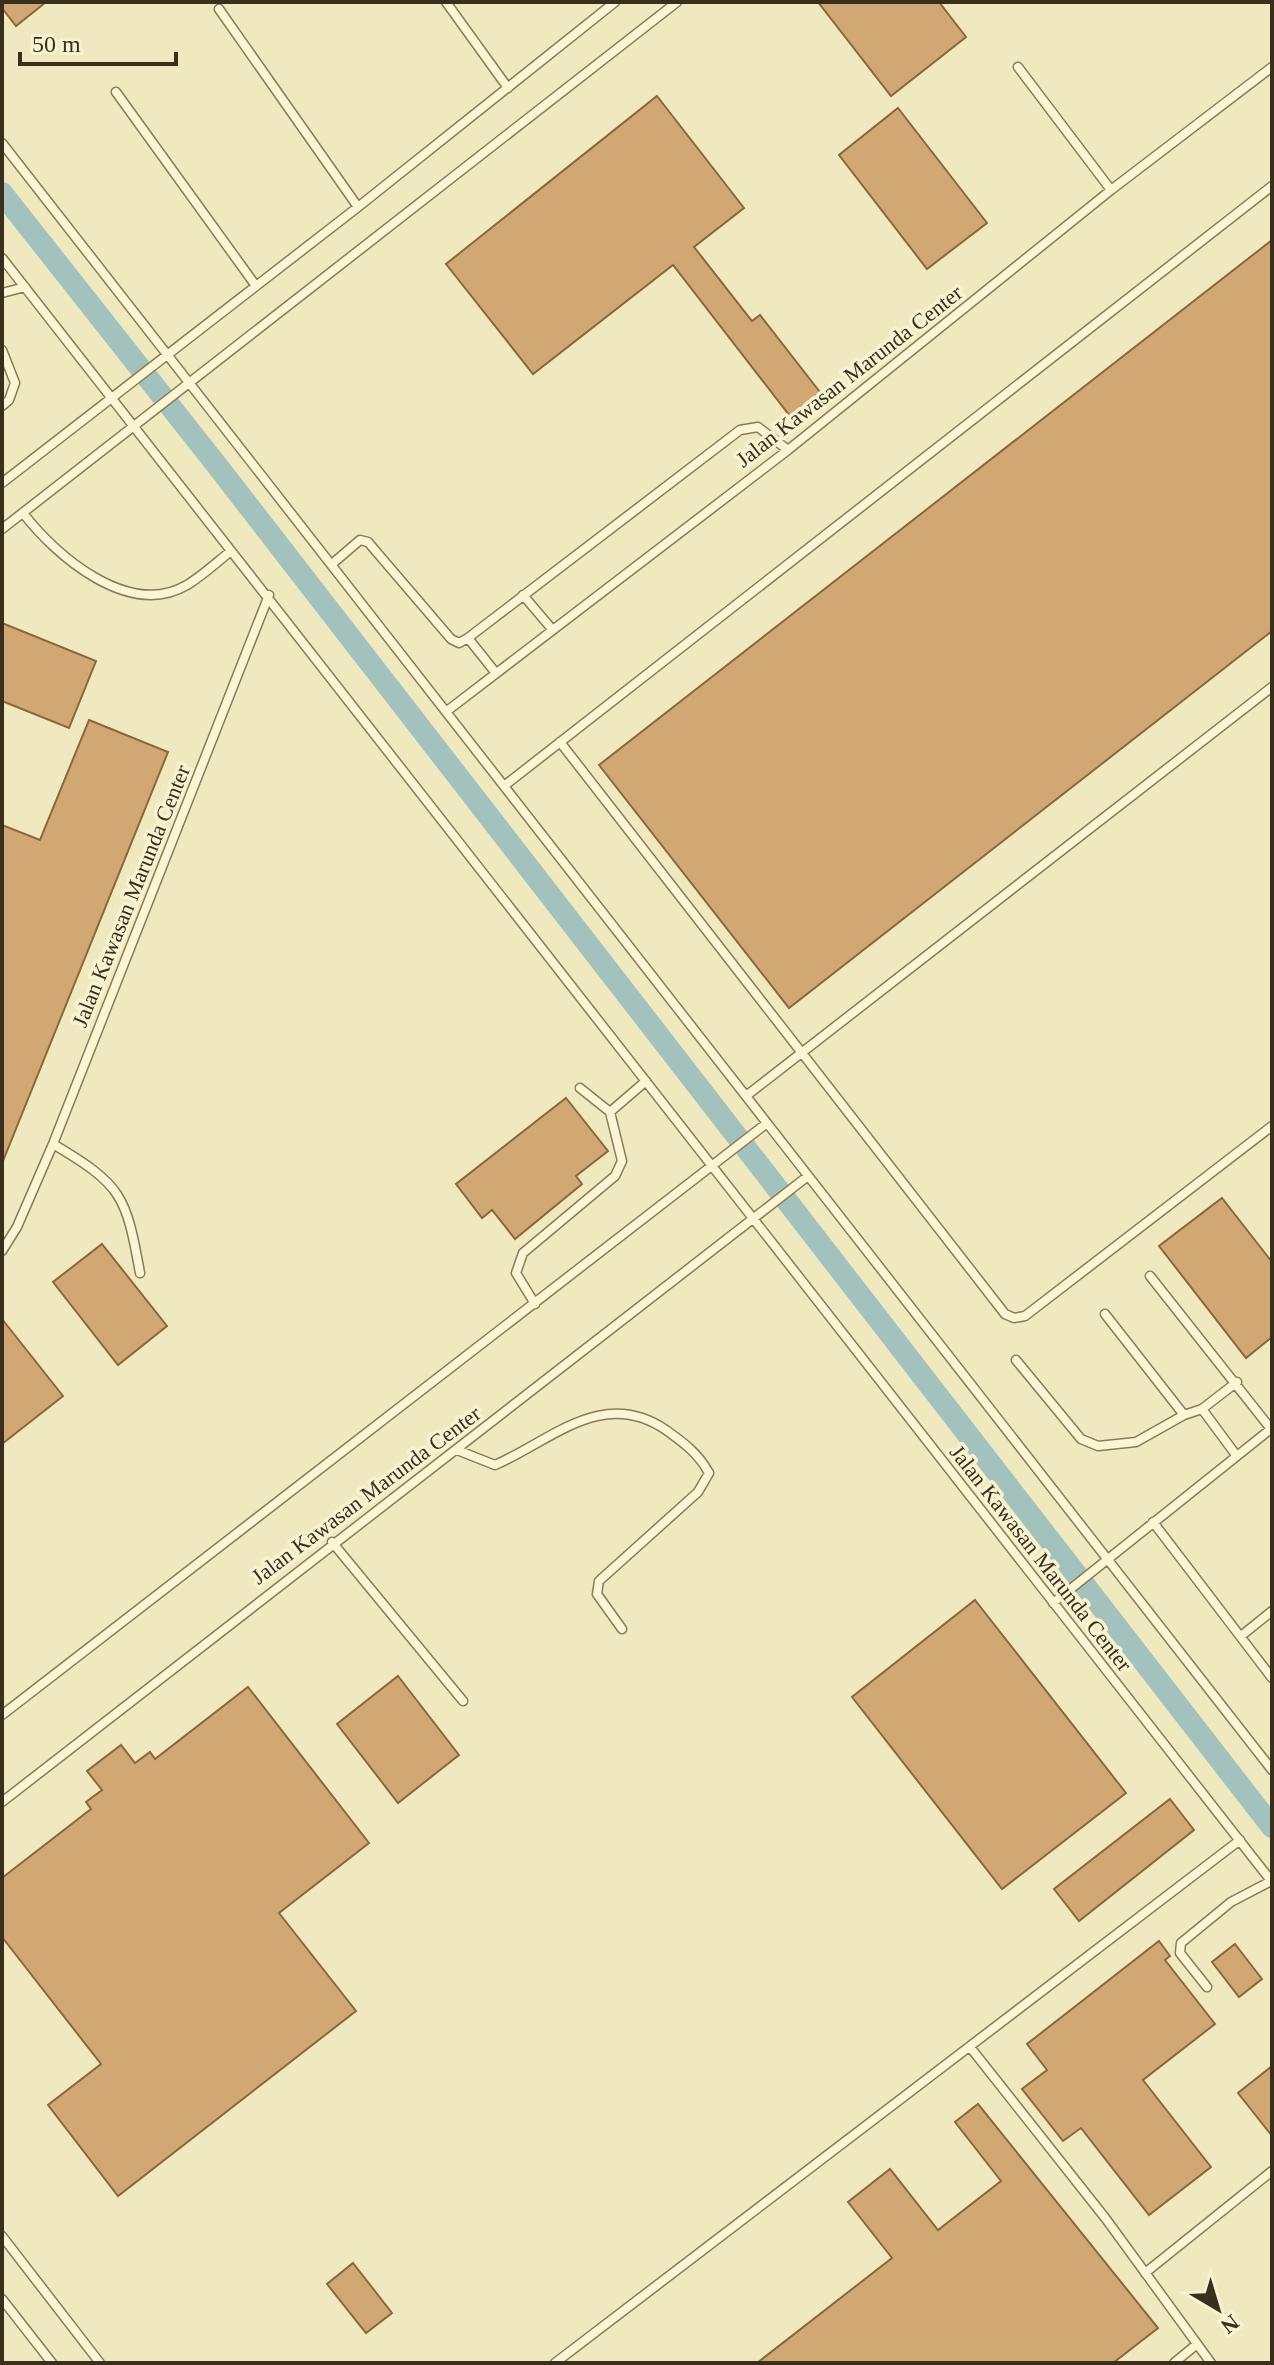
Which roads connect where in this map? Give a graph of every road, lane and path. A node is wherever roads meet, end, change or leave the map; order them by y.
1 (446, 2) edge
2 (615, 2) edge
3 (677, 2) edge
4 (219, 9) dead end
5 (1018, 67) dead end
6 (1272, 67) edge
7 (508, 88) junction
8 (116, 92) dead end
9 (2, 143) edge
10 (1272, 186) edge
11 (1111, 190) junction
12 (358, 207) junction
13 (2, 258) edge
14 (256, 286) junction
15 (25, 287) junction
16 (2, 293) edge
17 (2, 350) edge
18 (167, 354) junction
19 (190, 383) junction
20 (111, 398) junction
21 (2, 406) edge
22 (134, 426) junction
23 (788, 450) junction
24 (2, 483) edge
25 (23, 513) junction
26 (2, 529) edge
27 (231, 551) junction
28 (332, 564) junction
29 (269, 595) junction
30 (523, 595) junction
31 (551, 628) junction
32 (468, 638) junction
33 (495, 672) junction
34 (1272, 687) edge
35 (447, 711) junction
36 (560, 742) junction
37 (504, 786) junction
38 (801, 1052) junction
39 (646, 1081) junction
40 (580, 1088) dead end
41 (746, 1096) junction
42 (610, 1112) junction
43 (764, 1125) junction
44 (1272, 1126) edge
45 (53, 1144) junction
46 (715, 1163) junction
47 (805, 1178) junction
48 (756, 1216) junction
49 (2, 1251) edge
50 (140, 1273) dead end
51 (1150, 1276) dead end
52 (535, 1304) junction
53 (1105, 1314) dead end
54 (1016, 1360) dead end
55 (1237, 1382) junction
56 (1202, 1409) junction
57 (1184, 1415) junction
58 (1271, 1428) edge
59 (457, 1450) junction
60 (1236, 1455) junction
61 (1153, 1522) junction
62 (332, 1542) junction
63 (1105, 1562) junction
64 (1056, 1600) junction
65 (1272, 1611) edge
66 (622, 1629) dead end
67 (1241, 1636) junction
68 (1272, 1678) edge
69 (463, 1701) dead end
70 (2, 1715) edge
71 (1272, 1770) edge
72 (2, 1802) edge
73 (1240, 1840) junction
74 (1272, 1881) edge
75 (1207, 1987) dead end
76 (970, 2047) junction
77 (1272, 2171) edge
78 (2, 2236) edge
79 (1145, 2273) junction
80 (2, 2299) edge
81 (1197, 2344) junction
82 (52, 2363) edge
83 (100, 2363) edge
84 (555, 2363) edge
85 (1174, 2363) edge
86 (1211, 2363) edge

1 - 7 lane
2 - 7 lane
3 - 19 lane
4 - 12 lane
5 - 11 lane
6 - 11 lane, Jalan Kawasan Marunda Center
7 - 12 lane
8 - 14 lane
9 - 18 lane
10 - 36 lane
11 - 23 lane, Jalan Kawasan Marunda Center
12 - 14 lane
13 - 15 lane, Jalan Kawasan Marunda Center
14 - 18 lane
15 - 16 lane
15 - 20 lane, Jalan Kawasan Marunda Center
17 - 21 lane
18 - 19 lane
18 - 20 lane
19 - 22 lane
19 - 28 lane
20 - 22 lane, Jalan Kawasan Marunda Center
20 - 24 lane
22 - 25 lane
22 - 27 lane, Jalan Kawasan Marunda Center
23 - 30 lane
23 - 31 lane, Jalan Kawasan Marunda Center
25 - 26 lane
25 - 27 lane
27 - 29 lane, Jalan Kawasan Marunda Center
28 - 32 lane
28 - 35 lane
29 - 39 lane, Jalan Kawasan Marunda Center
29 - 45 lane, Jalan Kawasan Marunda Center
30 - 31 lane
30 - 32 lane
31 - 33 lane, Jalan Kawasan Marunda Center
32 - 33 lane
33 - 35 lane, Jalan Kawasan Marunda Center
34 - 38 lane
35 - 37 lane
36 - 37 lane
36 - 38 lane
37 - 41 lane
38 - 41 lane
38 - 44 lane
39 - 42 lane
39 - 46 lane, Jalan Kawasan Marunda Center
40 - 42 lane
41 - 43 lane
42 - 52 lane
43 - 46 lane
43 - 47 lane
45 - 49 lane, Jalan Kawasan Marunda Center
45 - 50 lane
46 - 48 lane, Jalan Kawasan Marunda Center
46 - 52 lane
47 - 48 lane, Jalan Kawasan Marunda Center
47 - 63 lane
48 - 59 lane, Jalan Kawasan Marunda Center
48 - 64 lane, Jalan Kawasan Marunda Center
51 - 55 lane
52 - 70 lane
53 - 57 lane
54 - 57 lane
55 - 56 lane
55 - 58 lane
56 - 57 lane
56 - 60 lane
58 - 60 lane
59 - 62 lane, Jalan Kawasan Marunda Center
59 - 66 lane
60 - 61 lane
61 - 63 lane
61 - 67 lane
62 - 69 lane
62 - 72 lane, Jalan Kawasan Marunda Center
63 - 64 lane
63 - 71 lane
64 - 73 lane, Jalan Kawasan Marunda Center
65 - 67 lane
67 - 68 lane
73 - 74 lane, Jalan Kawasan Marunda Center
73 - 76 lane
74 - 75 lane
76 - 79 lane
76 - 84 lane
77 - 79 lane
78 - 83 lane
79 - 81 lane
80 - 82 lane
81 - 85 lane
81 - 86 lane

